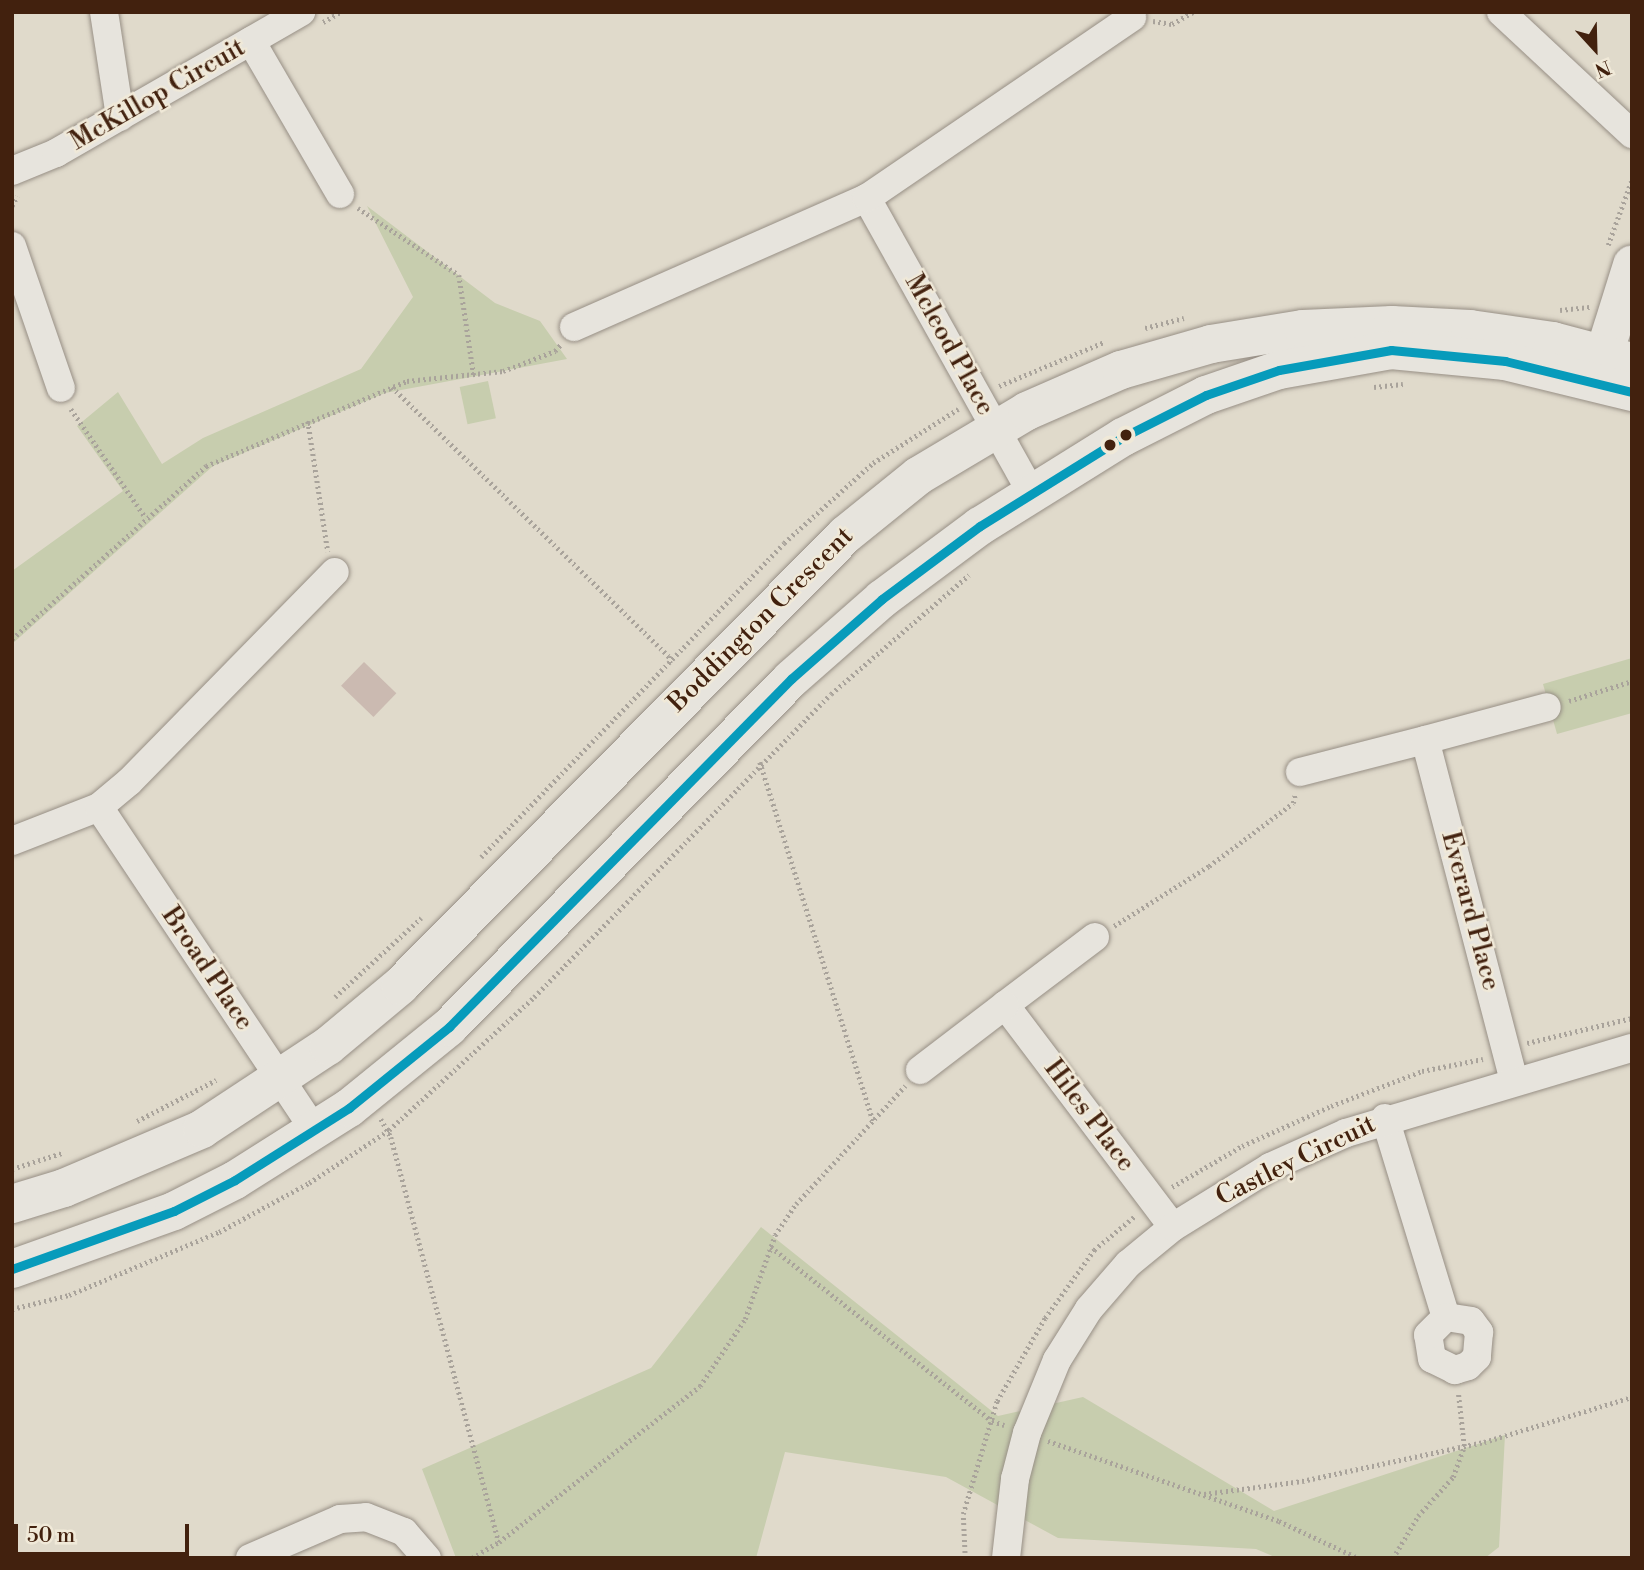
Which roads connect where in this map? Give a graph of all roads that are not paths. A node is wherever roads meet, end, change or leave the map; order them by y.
1 (104, 12) edge
2 (301, 12) edge
3 (1501, 12) edge
4 (1132, 17) road end
5 (251, 41) junction
6 (120, 117) junction
7 (1632, 134) edge
8 (12, 171) edge
9 (340, 194) road end
10 (867, 198) junction
11 (12, 246) edge
12 (1632, 265) edge
13 (574, 327) road end
14 (1620, 374) edge
15 (61, 388) road end
16 (995, 428) junction
17 (1031, 492) junction
18 (335, 572) road end
19 (1547, 708) road end
20 (1425, 740) junction
21 (1300, 772) road end
22 (99, 807) junction
23 (12, 841) edge
24 (1095, 937) road end
25 (1005, 1005) junction
26 (1632, 1048) edge
27 (272, 1066) junction
28 (920, 1070) road end
29 (1514, 1081) junction
30 (1385, 1118) junction
31 (315, 1131) junction
32 (12, 1204) edge
33 (1173, 1227) junction
34 (12, 1269) edge
35 (1455, 1370) road end
36 (250, 1558) edge
37 (427, 1558) edge
38 (1006, 1558) edge

1 - 6 street
2 - 5 street, McKillop Circuit
3 - 7 street
4 - 10 street
5 - 6 street, McKillop Circuit
5 - 9 street
6 - 8 street, McKillop Circuit
10 - 13 street
10 - 16 street, Mcleod Place
11 - 15 street
12 - 14 street
14 - 16 street, Boddington Crescent
14 - 17 street
16 - 17 street, Mcleod Place
16 - 27 street, Boddington Crescent
17 - 31 street
18 - 22 street
19 - 20 street
20 - 21 street
20 - 29 street, Everard Place
22 - 23 street
22 - 27 street, Broad Place
24 - 25 street
25 - 28 street
25 - 33 street, Hiles Place
26 - 29 street, Castley Circuit
27 - 31 street, Broad Place
27 - 32 street, Boddington Crescent
29 - 30 street, Castley Circuit
30 - 33 street, Castley Circuit
30 - 35 street
31 - 34 street
33 - 38 street, Castley Circuit
36 - 37 street

